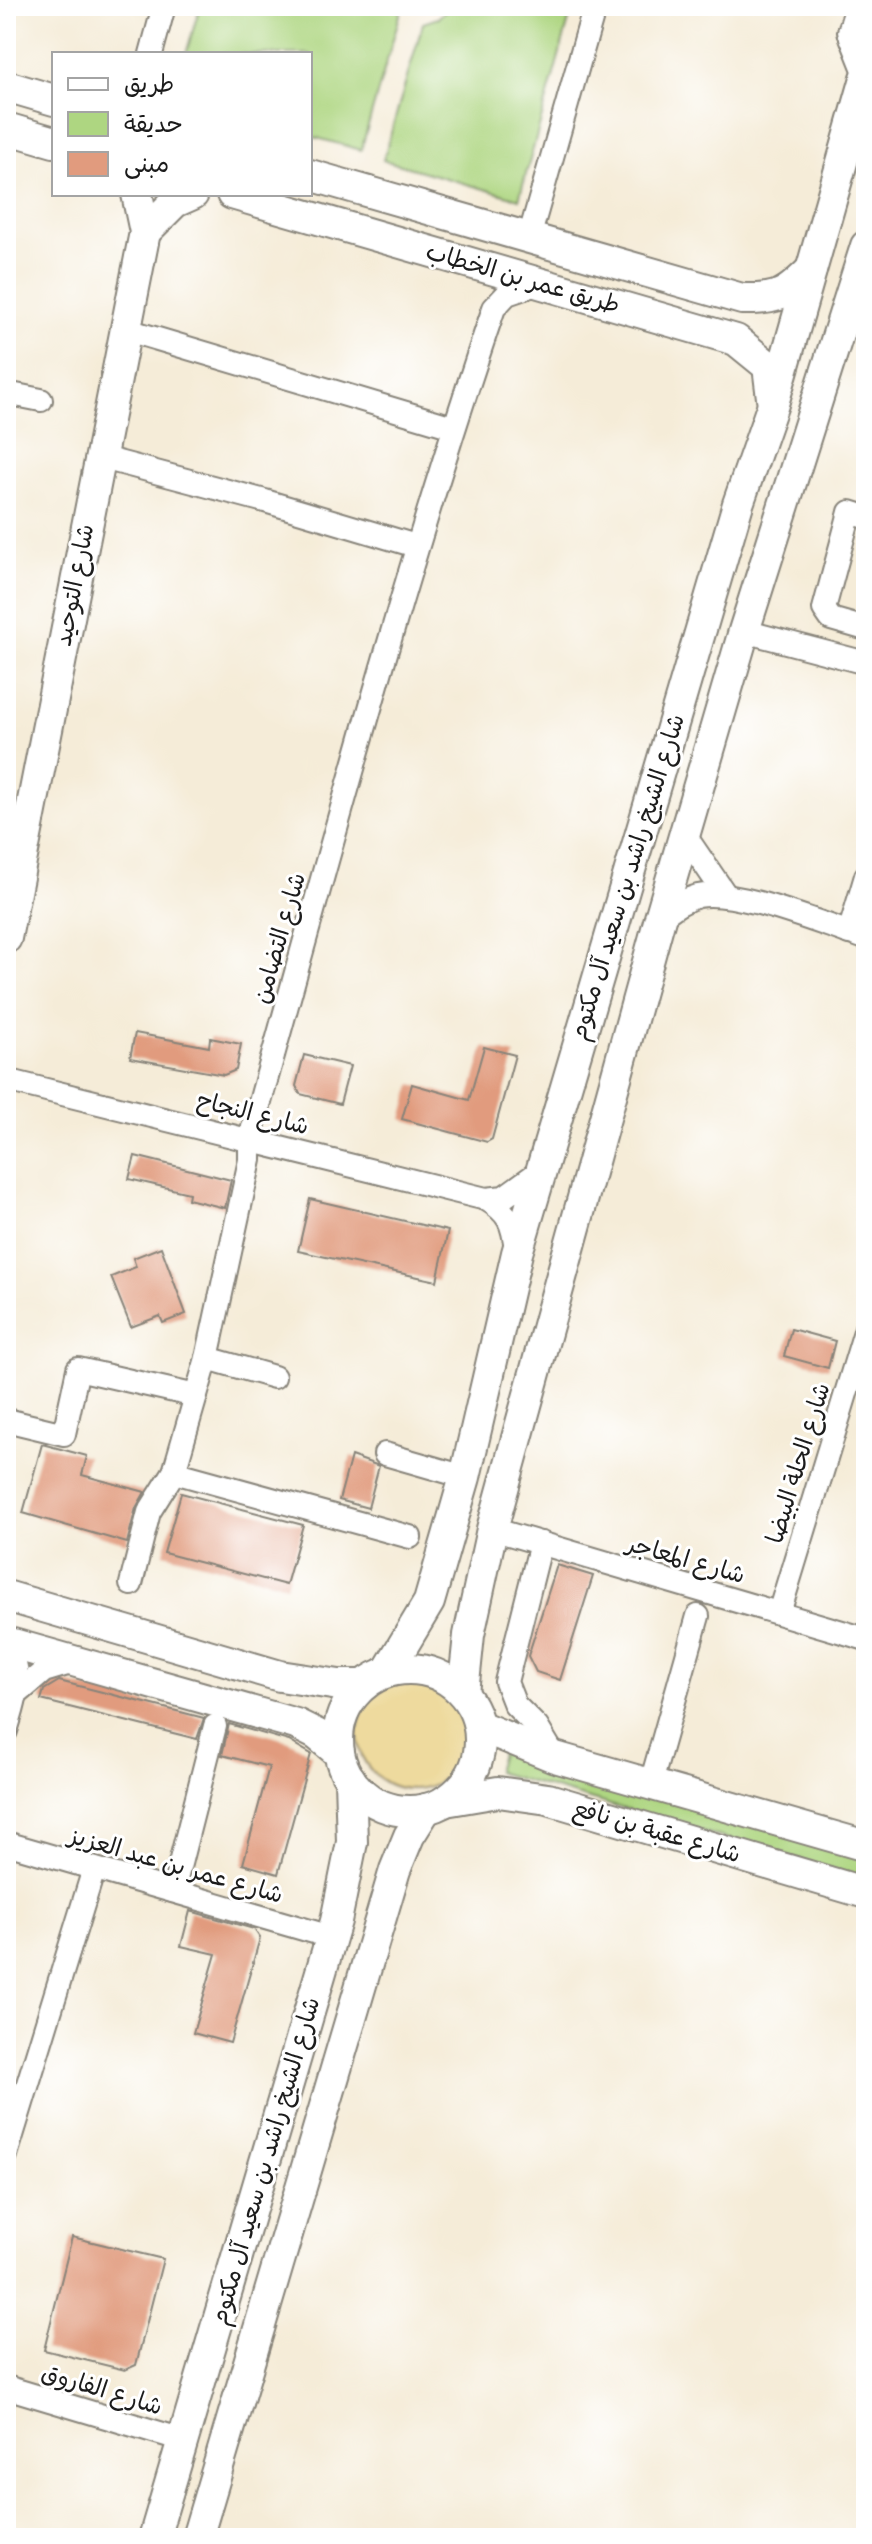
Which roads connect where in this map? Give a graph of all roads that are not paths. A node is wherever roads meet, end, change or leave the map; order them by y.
1 (164, 6) edge
2 (595, 6) edge
3 (857, 6) edge
4 (152, 52) edge
5 (866, 76) edge
6 (6, 86) edge
7 (52, 99) edge
8 (6, 128) edge
9 (52, 141) edge
10 (312, 176) edge
11 (137, 196) edge
12 (189, 196) edge
13 (239, 196) edge
14 (404, 202) junction
15 (145, 232) junction
16 (529, 238) junction
17 (388, 239) junction
18 (866, 246) edge
19 (478, 265) junction
20 (811, 270) junction
21 (539, 283) junction
22 (859, 300) edge
23 (494, 308) junction
24 (124, 329) junction
25 (6, 393) edge
26 (41, 400) dead end
27 (773, 404) junction
28 (453, 427) junction
29 (99, 457) junction
30 (738, 504) junction
31 (866, 517) edge
32 (416, 546) junction
33 (866, 630) edge
34 (744, 631) junction
35 (862, 662) edge
36 (713, 738) junction
37 (684, 834) junction
38 (866, 876) edge
39 (725, 894) junction
40 (660, 918) junction
41 (858, 936) edge
42 (6, 938) edge
43 (6, 1080) edge
44 (250, 1138) junction
45 (540, 1171) junction
46 (486, 1199) junction
47 (517, 1253) junction
48 (866, 1328) edge
49 (862, 1356) edge
50 (207, 1358) junction
51 (274, 1377) dead end
52 (196, 1396) junction
53 (6, 1420) edge
54 (385, 1454) dead end
55 (174, 1472) junction
56 (465, 1477) junction
57 (492, 1529) junction
58 (410, 1537) dead end
59 (541, 1543) junction
60 (131, 1584) dead end
61 (6, 1596) edge
62 (779, 1613) junction
63 (698, 1616) dead end
64 (866, 1639) edge
65 (6, 1642) edge
66 (6, 1649) edge
67 (77, 1662) junction
68 (376, 1678) junction
69 (463, 1693) junction
70 (17, 1694) junction
71 (215, 1726) dead end
72 (479, 1726) junction
73 (6, 1731) edge
74 (555, 1757) junction
75 (344, 1766) junction
76 (651, 1783) junction
77 (436, 1805) junction
78 (6, 1843) edge
79 (866, 1846) edge
80 (94, 1869) junction
81 (173, 1891) junction
82 (866, 1893) edge
83 (331, 1937) junction
84 (6, 2155) edge
85 (6, 2387) edge
86 (183, 2440) junction
87 (154, 2538) edge
88 (197, 2538) edge

1 - 4 street
2 - 16 street
3 - 5 street
5 - 20 street, شارع الشيخ راشد بن سعيد آل مكتوم
6 - 7 street
8 - 9 street
10 - 14 street, طريق عمر بن الخطاب
11 - 15 street, شارع التوحيد
12 - 15 street
13 - 17 street, طريق عمر بن الخطاب
14 - 16 street, طريق عمر بن الخطاب
14 - 17 street
15 - 24 street, شارع التوحيد
16 - 20 street, طريق عمر بن الخطاب
17 - 19 street, طريق عمر بن الخطاب
18 - 22 street, شارع الشيخ راشد بن سعيد آل مكتوم
19 - 21 street, طريق عمر بن الخطاب
19 - 23 street
20 - 27 street, شارع الشيخ راشد بن سعيد آل مكتوم
21 - 23 street
21 - 27 street, طريق عمر بن الخطاب
22 - 34 street, شارع الشيخ راشد بن سعيد آل مكتوم
23 - 28 street, شارع التضامن
24 - 28 street
24 - 29 street, شارع التوحيد
25 - 26 street
27 - 30 street, شارع الشيخ راشد بن سعيد آل مكتوم
28 - 32 street, شارع التضامن
29 - 32 street
29 - 42 street, شارع التوحيد
30 - 36 street
30 - 45 street, شارع الشيخ راشد بن سعيد آل مكتوم
31 - 33 street
32 - 44 street, شارع التضامن
33 - 35 street
34 - 35 street
34 - 36 street, شارع الشيخ راشد بن سعيد آل مكتوم
36 - 37 street, شارع الشيخ راشد بن سعيد آل مكتوم
37 - 39 street
37 - 40 street, شارع الشيخ راشد بن سعيد آل مكتوم
38 - 41 street
39 - 40 street
39 - 41 street
40 - 57 street, شارع الشيخ راشد بن سعيد آل مكتوم
43 - 44 street, شارع النجاح
44 - 46 street, شارع النجاح
44 - 50 street, شارع التضامن
45 - 46 street
45 - 47 street, شارع الشيخ راشد بن سعيد آل مكتوم
46 - 47 street, شارع النجاح
47 - 56 street, شارع الشيخ راشد بن سعيد آل مكتوم
48 - 49 street, شارع الحلة البيضا
49 - 62 street, شارع الحلة البيضا
50 - 51 street
50 - 52 street, شارع التضامن
52 - 53 street
52 - 55 street, شارع التضامن
54 - 56 street
55 - 58 street
55 - 60 street, شارع التضامن
56 - 68 street, شارع الشيخ راشد بن سعيد آل مكتوم
57 - 59 street, شارع المعاجر
57 - 69 street, شارع الشيخ راشد بن سعيد آل مكتوم
59 - 62 street, شارع المعاجر
59 - 74 street
61 - 68 street
62 - 64 street, شارع المعاجر
63 - 76 street
65 - 67 street
66 - 70 street
67 - 70 street
67 - 75 street
68 - 69 street
68 - 75 street
69 - 72 street
70 - 73 street
71 - 81 street
72 - 74 street, شارع عقبة بن نافع
72 - 77 street
74 - 76 street, شارع عقبة بن نافع
75 - 77 street
75 - 83 street, شارع الشيخ راشد بن سعيد آل مكتوم
76 - 79 street, شارع عقبة بن نافع
77 - 82 street, شارع عقبة بن نافع
77 - 88 street, شارع الشيخ راشد بن سعيد آل مكتوم
78 - 80 street, شارع عمر بن عبد العزيز
80 - 81 street, شارع عمر بن عبد العزيز
80 - 84 street
81 - 83 street, شارع عمر بن عبد العزيز
83 - 86 street, شارع الشيخ راشد بن سعيد آل مكتوم
85 - 86 street, شارع الفاروق
86 - 87 street, شارع الشيخ راشد بن سعيد آل مكتوم

